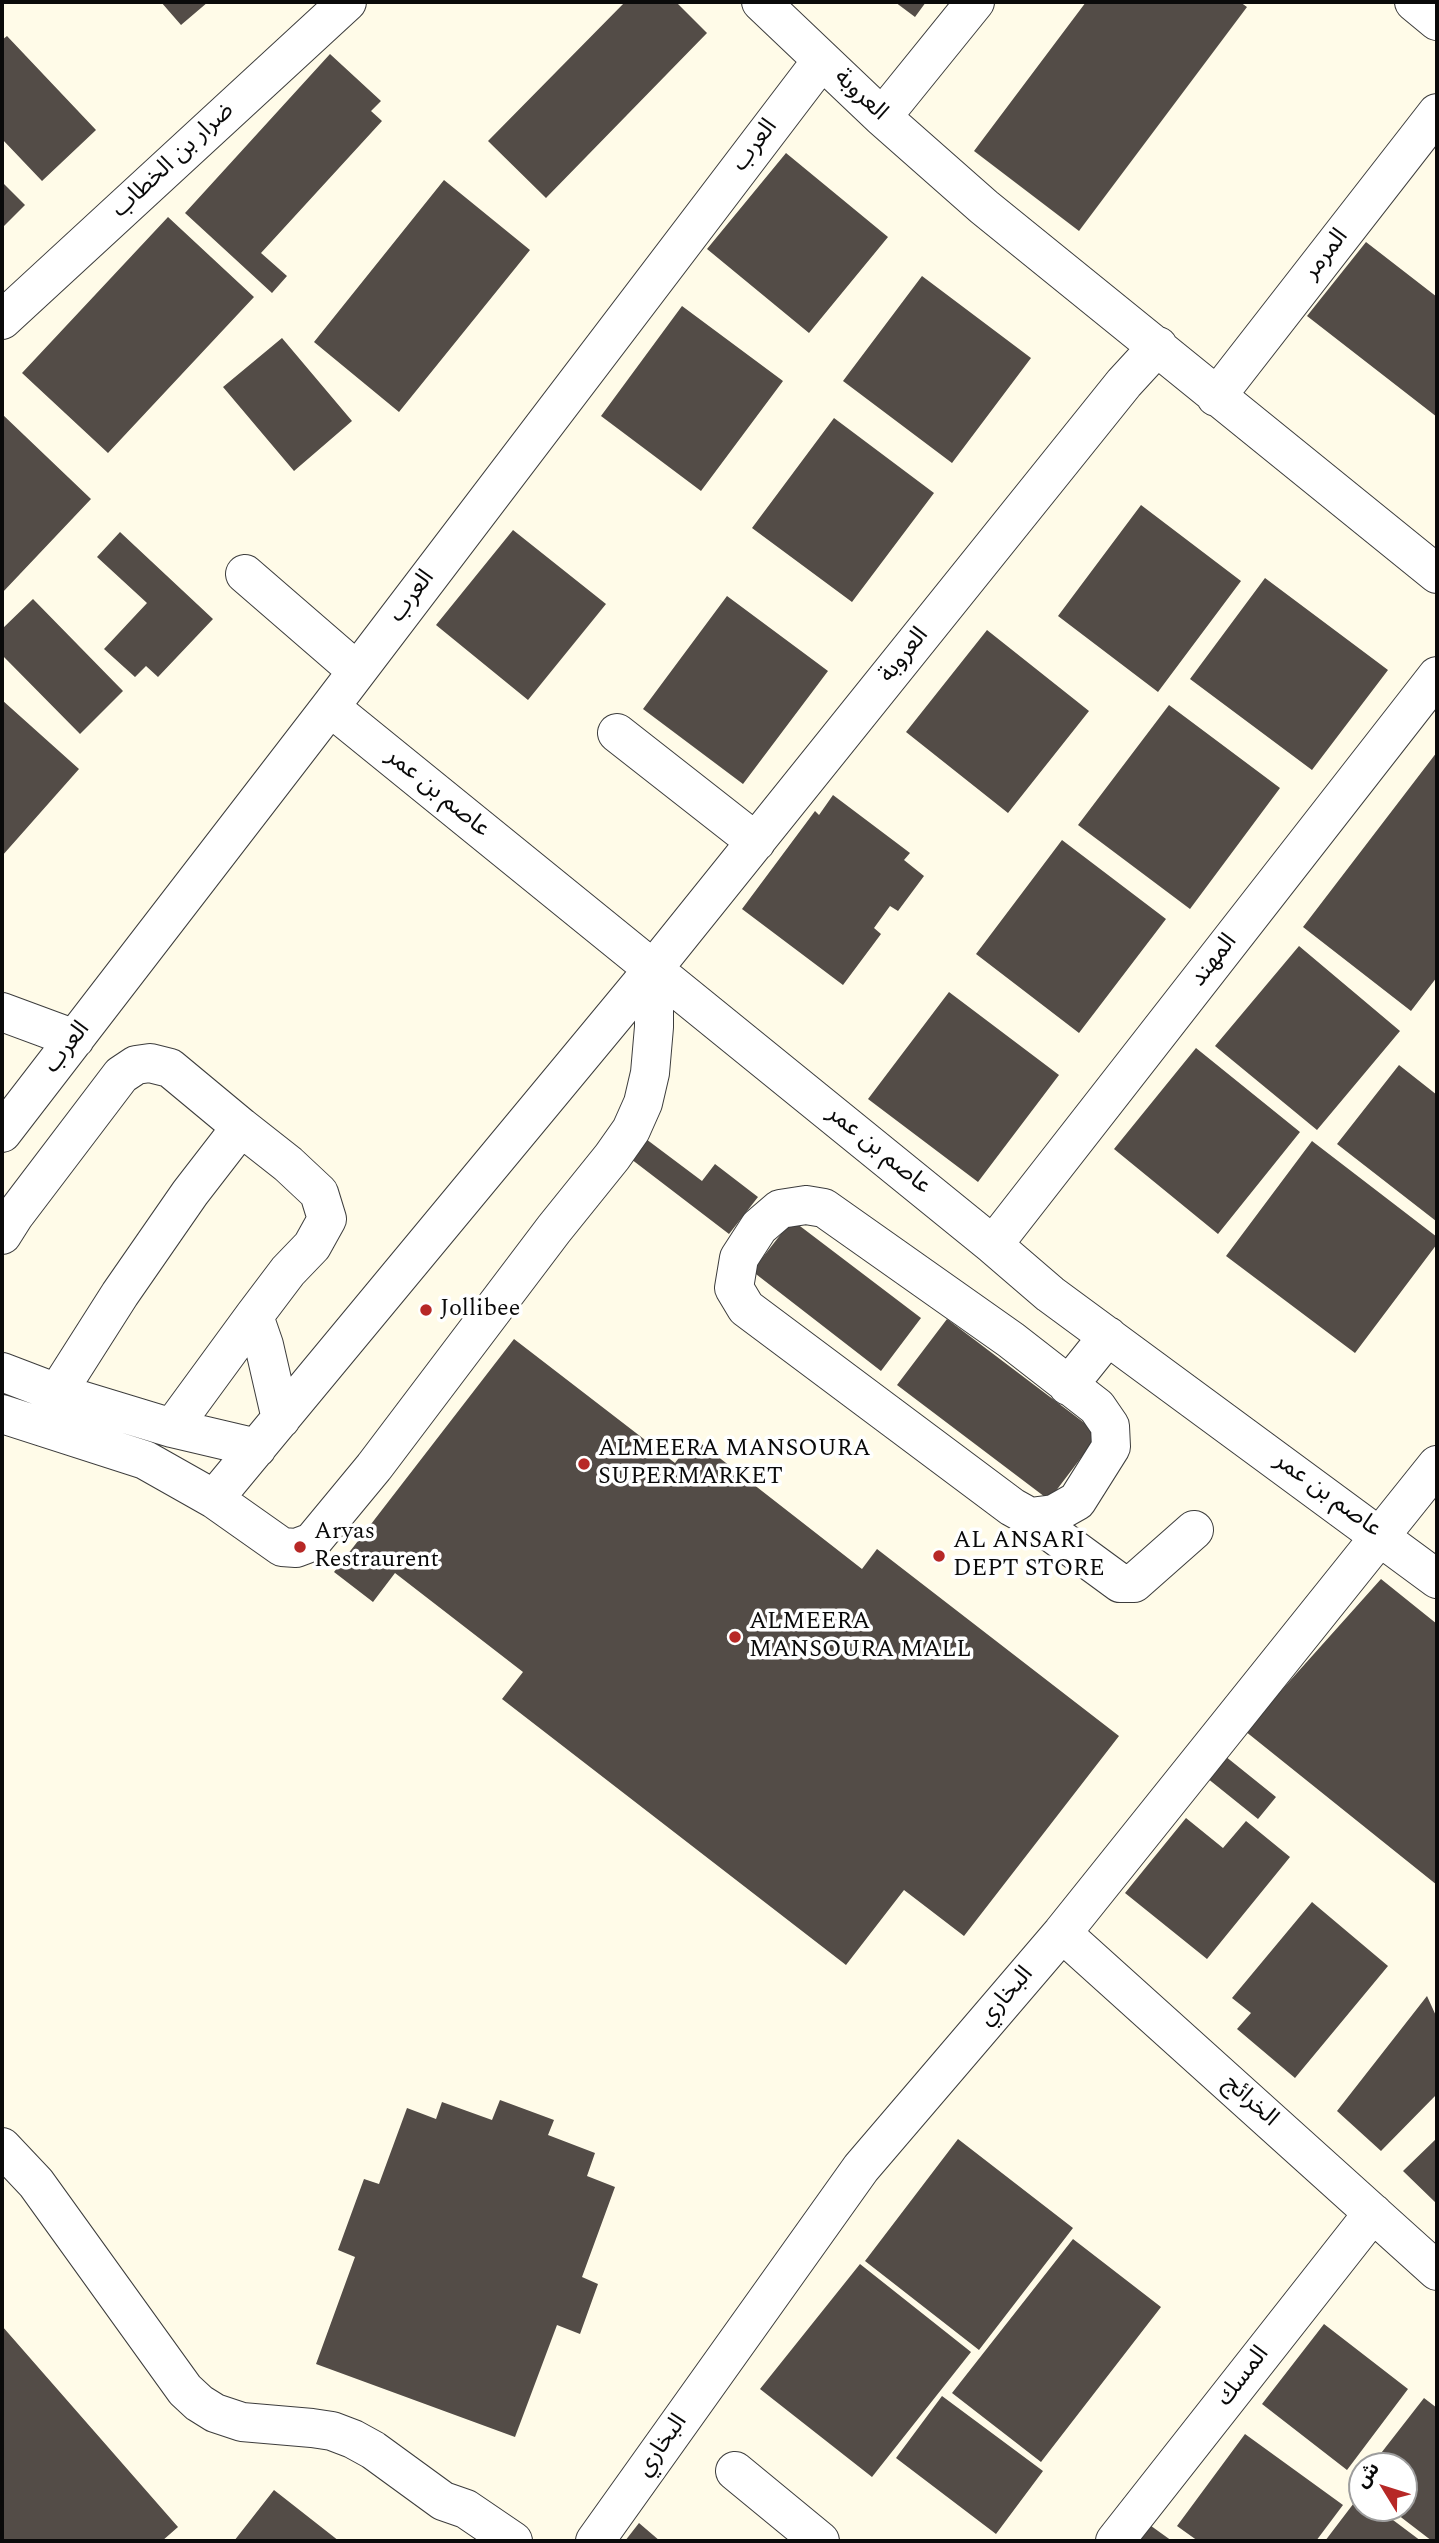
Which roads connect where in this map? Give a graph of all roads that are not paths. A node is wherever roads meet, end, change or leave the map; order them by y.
1 (347, 2) edge
2 (761, 2) edge
3 (975, 2) edge
4 (1413, 2) edge
5 (1437, 20) edge
6 (822, 60) junction
7 (1437, 113) edge
8 (882, 117) junction
9 (2, 320) edge
10 (1158, 346) junction
11 (1216, 397) junction
12 (1437, 574) edge
13 (246, 575) dead end
14 (357, 671) junction
15 (1437, 677) edge
16 (330, 707) junction
17 (617, 733) dead end
18 (756, 842) junction
19 (654, 968) junction
20 (2, 1012) edge
21 (75, 1039) junction
22 (241, 1127) junction
23 (2, 1133) edge
24 (2, 1235) edge
25 (993, 1245) junction
26 (1049, 1294) junction
27 (254, 1316) junction
28 (1108, 1336) junction
29 (1011, 1340) junction
30 (2, 1372) edge
31 (1068, 1386) junction
32 (57, 1392) junction
33 (2, 1414) edge
34 (281, 1419) junction
35 (172, 1428) junction
36 (239, 1444) junction
37 (1437, 1465) edge
38 (200, 1491) junction
39 (1030, 1517) junction
40 (1194, 1530) dead end
41 (1382, 1537) junction
42 (1437, 1579) edge
43 (1062, 1933) junction
44 (2, 2147) edge
45 (1373, 2213) junction
46 (1437, 2271) edge
47 (735, 2472) dead end
48 (443, 2501) junction
49 (484, 2541) edge
50 (513, 2541) edge
51 (595, 2541) edge
52 (820, 2541) edge
53 (1115, 2541) edge

1 - 9 street, ضرار بن الخطاب
2 - 6 street, العروبة
3 - 8 street
4 - 5 street
6 - 8 street, العروبة
6 - 14 street, العرب
7 - 11 street, المرمر
8 - 10 street, العروبة
10 - 11 street, العروبة
10 - 18 street, العروبة
11 - 12 street, العروبة
13 - 14 street
14 - 16 street, العرب
15 - 25 street, المهند
16 - 19 street, عاصم بن عمر
16 - 21 street, العرب
17 - 18 street
18 - 19 street, العروبة
19 - 25 street, عاصم بن عمر
19 - 34 street, العروبة
19 - 38 street
20 - 21 street
21 - 23 street, العرب
22 - 24 street
22 - 27 street
22 - 32 street
25 - 26 street, عاصم بن عمر
26 - 28 street, عاصم بن عمر
26 - 29 street
27 - 34 street
27 - 35 street
28 - 31 street
28 - 41 street, عاصم بن عمر
29 - 31 street
29 - 39 street
30 - 32 street
31 - 39 street
32 - 35 street
33 - 38 street
34 - 36 street, العروبة
35 - 36 street
36 - 38 street, العروبة
37 - 41 street, البخاري
39 - 40 street
41 - 42 street, عاصم بن عمر
41 - 43 street, البخاري
43 - 45 street, الخرائج
43 - 51 street, البخاري
44 - 48 street
45 - 46 street, الخرائج
45 - 53 street, المسك
47 - 52 street
48 - 49 street
48 - 50 street

